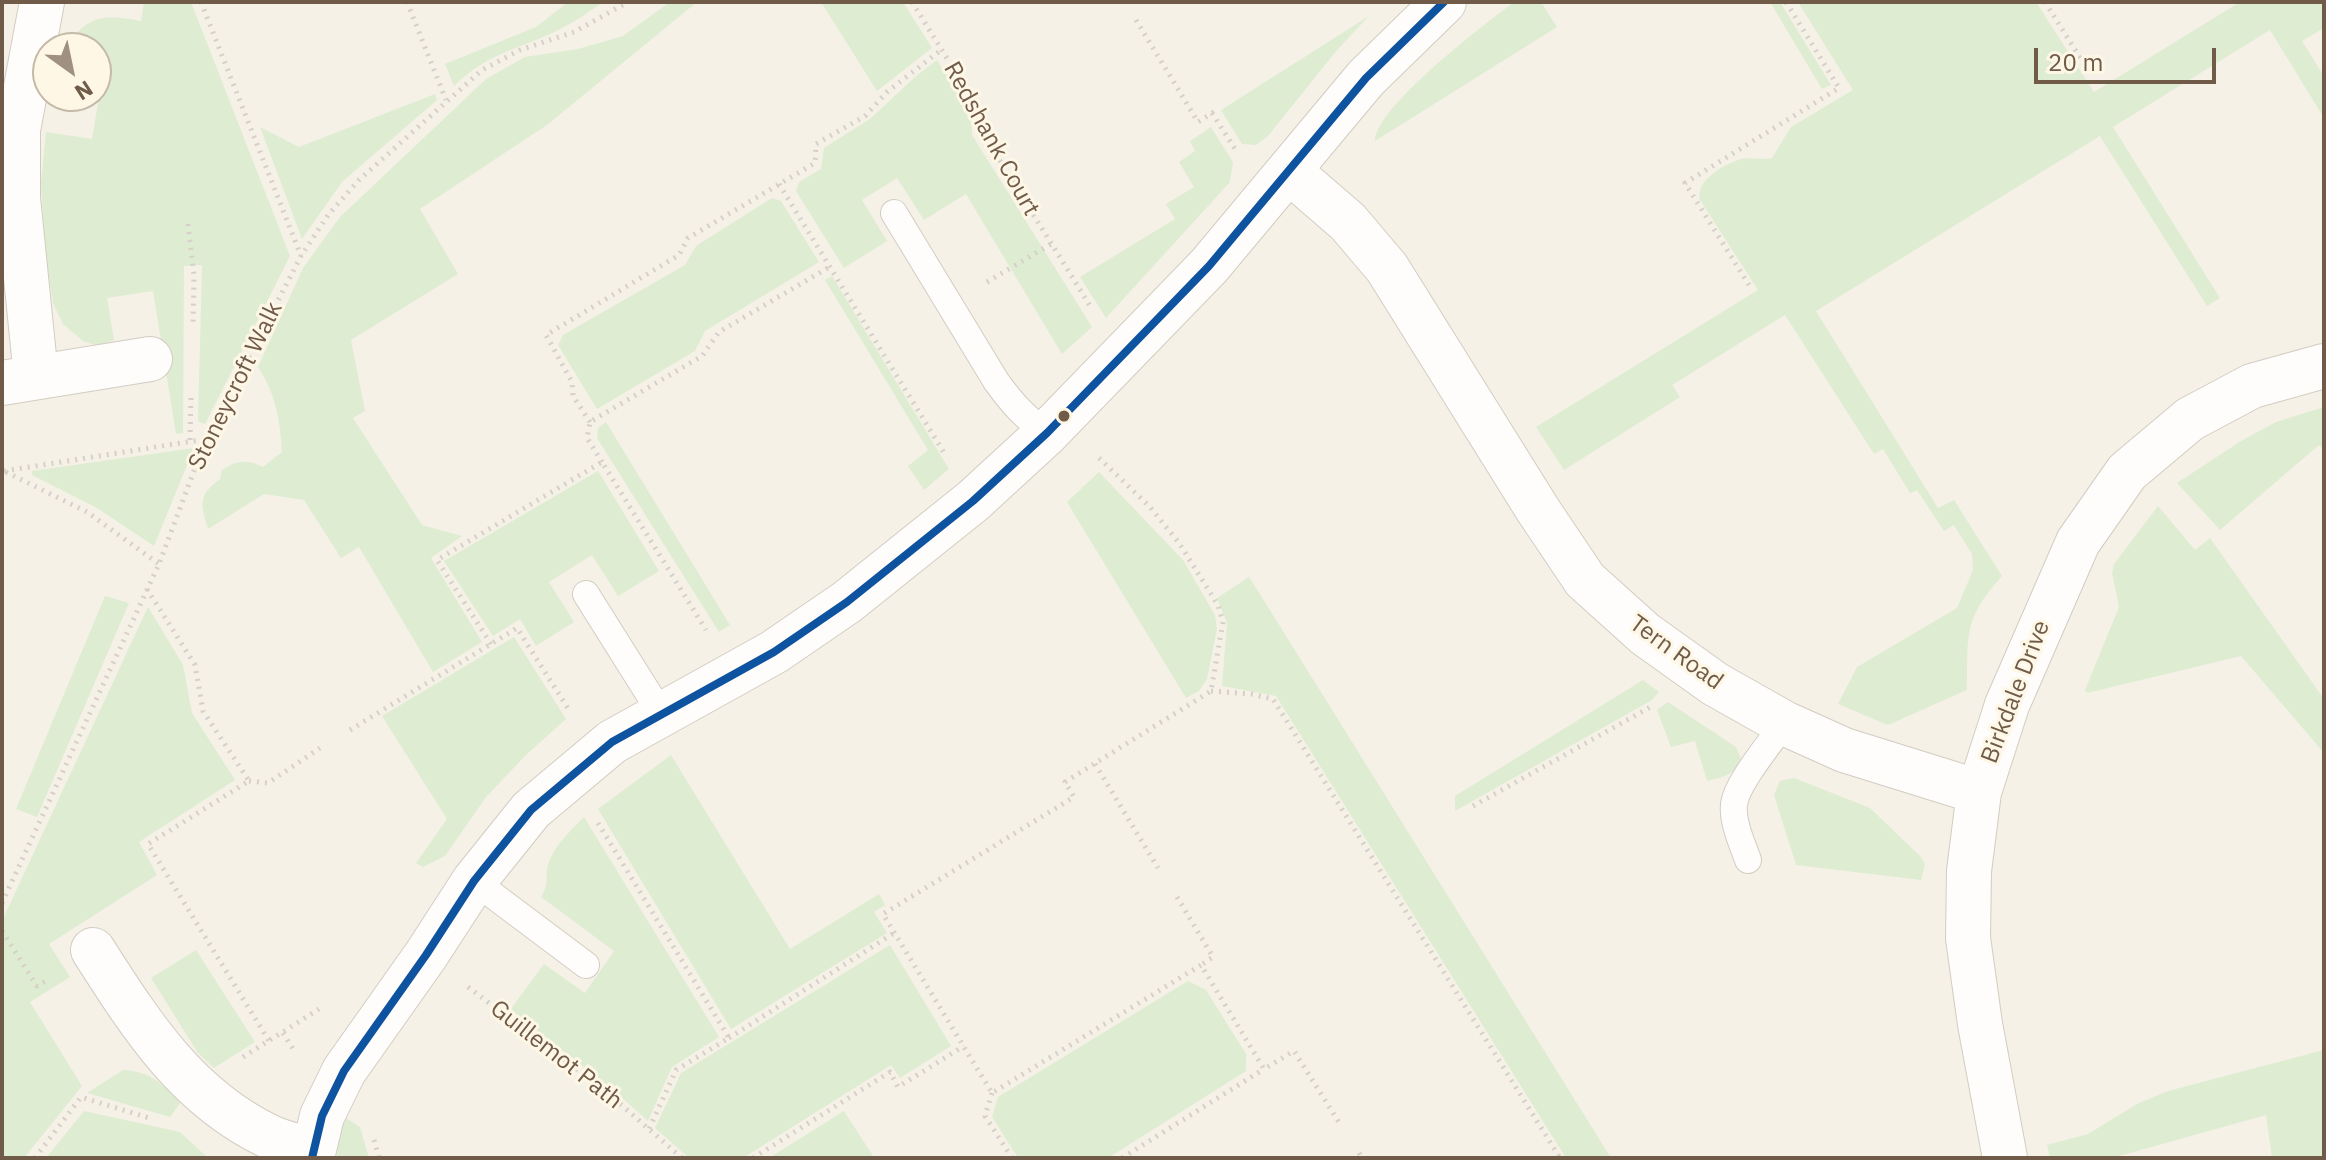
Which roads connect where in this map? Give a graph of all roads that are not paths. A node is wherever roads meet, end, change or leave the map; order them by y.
1 (42, 2) edge
2 (1444, 2) edge
3 (1282, 178) junction
4 (894, 213) dead end
5 (150, 359) dead end
6 (2324, 366) edge
7 (19, 380) edge
8 (1047, 433) junction
9 (586, 594) dead end
10 (662, 715) junction
11 (1784, 723) junction
12 (1979, 792) junction
13 (1748, 860) dead end
14 (474, 881) junction
15 (93, 950) dead end
16 (586, 965) dead end
17 (312, 1154) edge
18 (2005, 1158) edge

1 - 7 street
2 - 3 street
3 - 8 street
3 - 11 street, Tern Road
4 - 8 lane
5 - 7 street
6 - 12 street, Birkdale Drive
8 - 10 street
9 - 10 lane
10 - 14 street
11 - 12 street, Tern Road
11 - 13 lane
12 - 18 street, Birkdale Drive
14 - 16 lane
14 - 17 street
15 - 17 street

